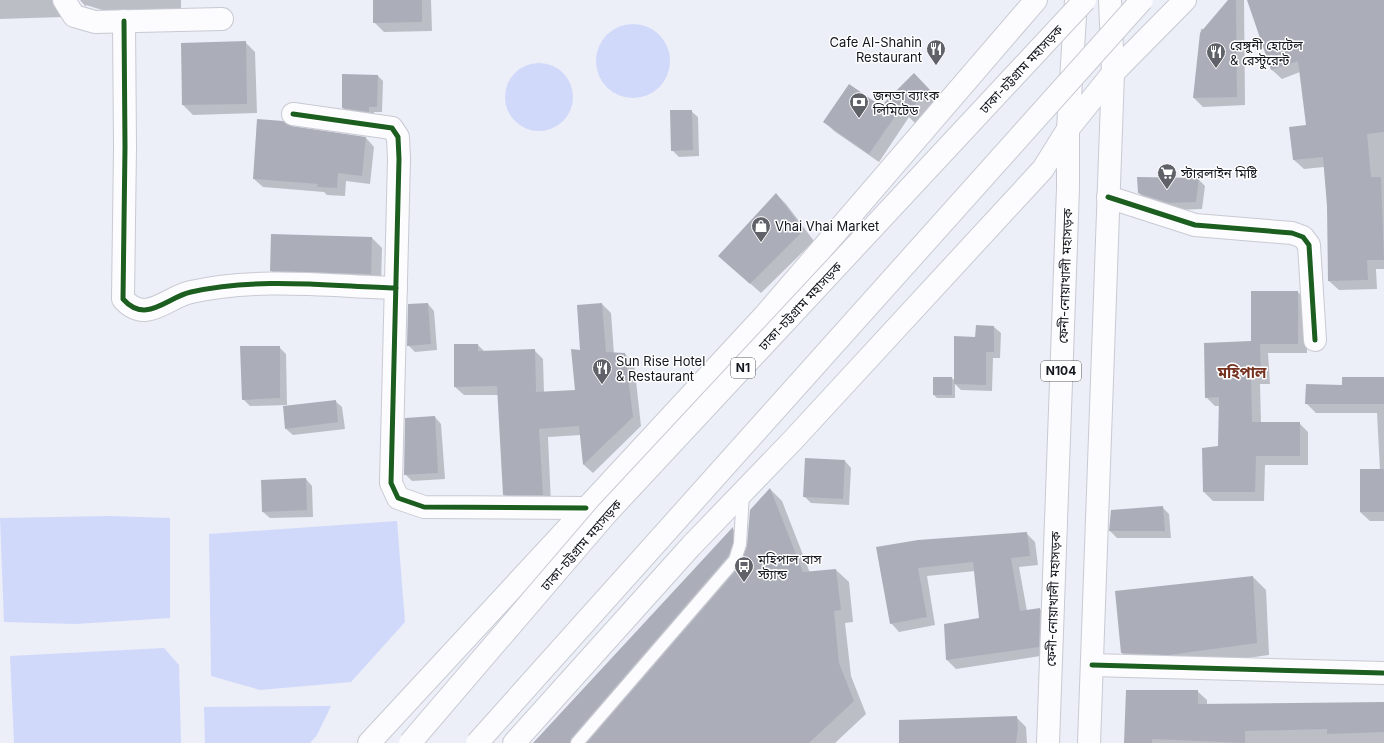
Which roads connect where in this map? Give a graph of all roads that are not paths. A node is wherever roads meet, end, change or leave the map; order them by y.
1 (64, 0) edge
2 (1036, 0) edge
3 (1076, 0) edge
4 (1085, 0) edge
5 (1110, 0) edge
6 (1142, 0) edge
7 (1185, 0) edge
8 (222, 19) dead end
9 (124, 22) junction
10 (1112, 73) junction
11 (293, 114) dead end
12 (1068, 130) junction
13 (1108, 197) junction
14 (396, 288) junction
15 (1315, 340) dead end
16 (743, 491) junction
17 (586, 508) junction
18 (1092, 665) junction
19 (1383, 673) dead end
20 (369, 743) edge
21 (410, 743) edge
22 (477, 743) edge
23 (514, 743) edge
24 (577, 743) edge
25 (1048, 743) edge
26 (1089, 743) edge

1 - 9 main road
2 - 17 main road
3 - 12 main road, ফেনী-নোয়াখালী মহাসড়ক / N104
4 - 21 main road, ঢাকা-চট্টগ্রাম মহাসড়ক / N1, bridge
5 - 10 main road
6 - 22 main road, bridge
7 - 10 main road
8 - 9 main road
9 - 14 main road
10 - 12 main road
10 - 13 main road
11 - 14 main road
12 - 16 main road
12 - 25 main road, ফেনী-নোয়াখালী মহাসড়ক / N104
13 - 15 main road
13 - 18 main road
14 - 17 main road
16 - 23 main road
16 - 24 lane
17 - 20 main road
18 - 19 main road
18 - 26 main road

